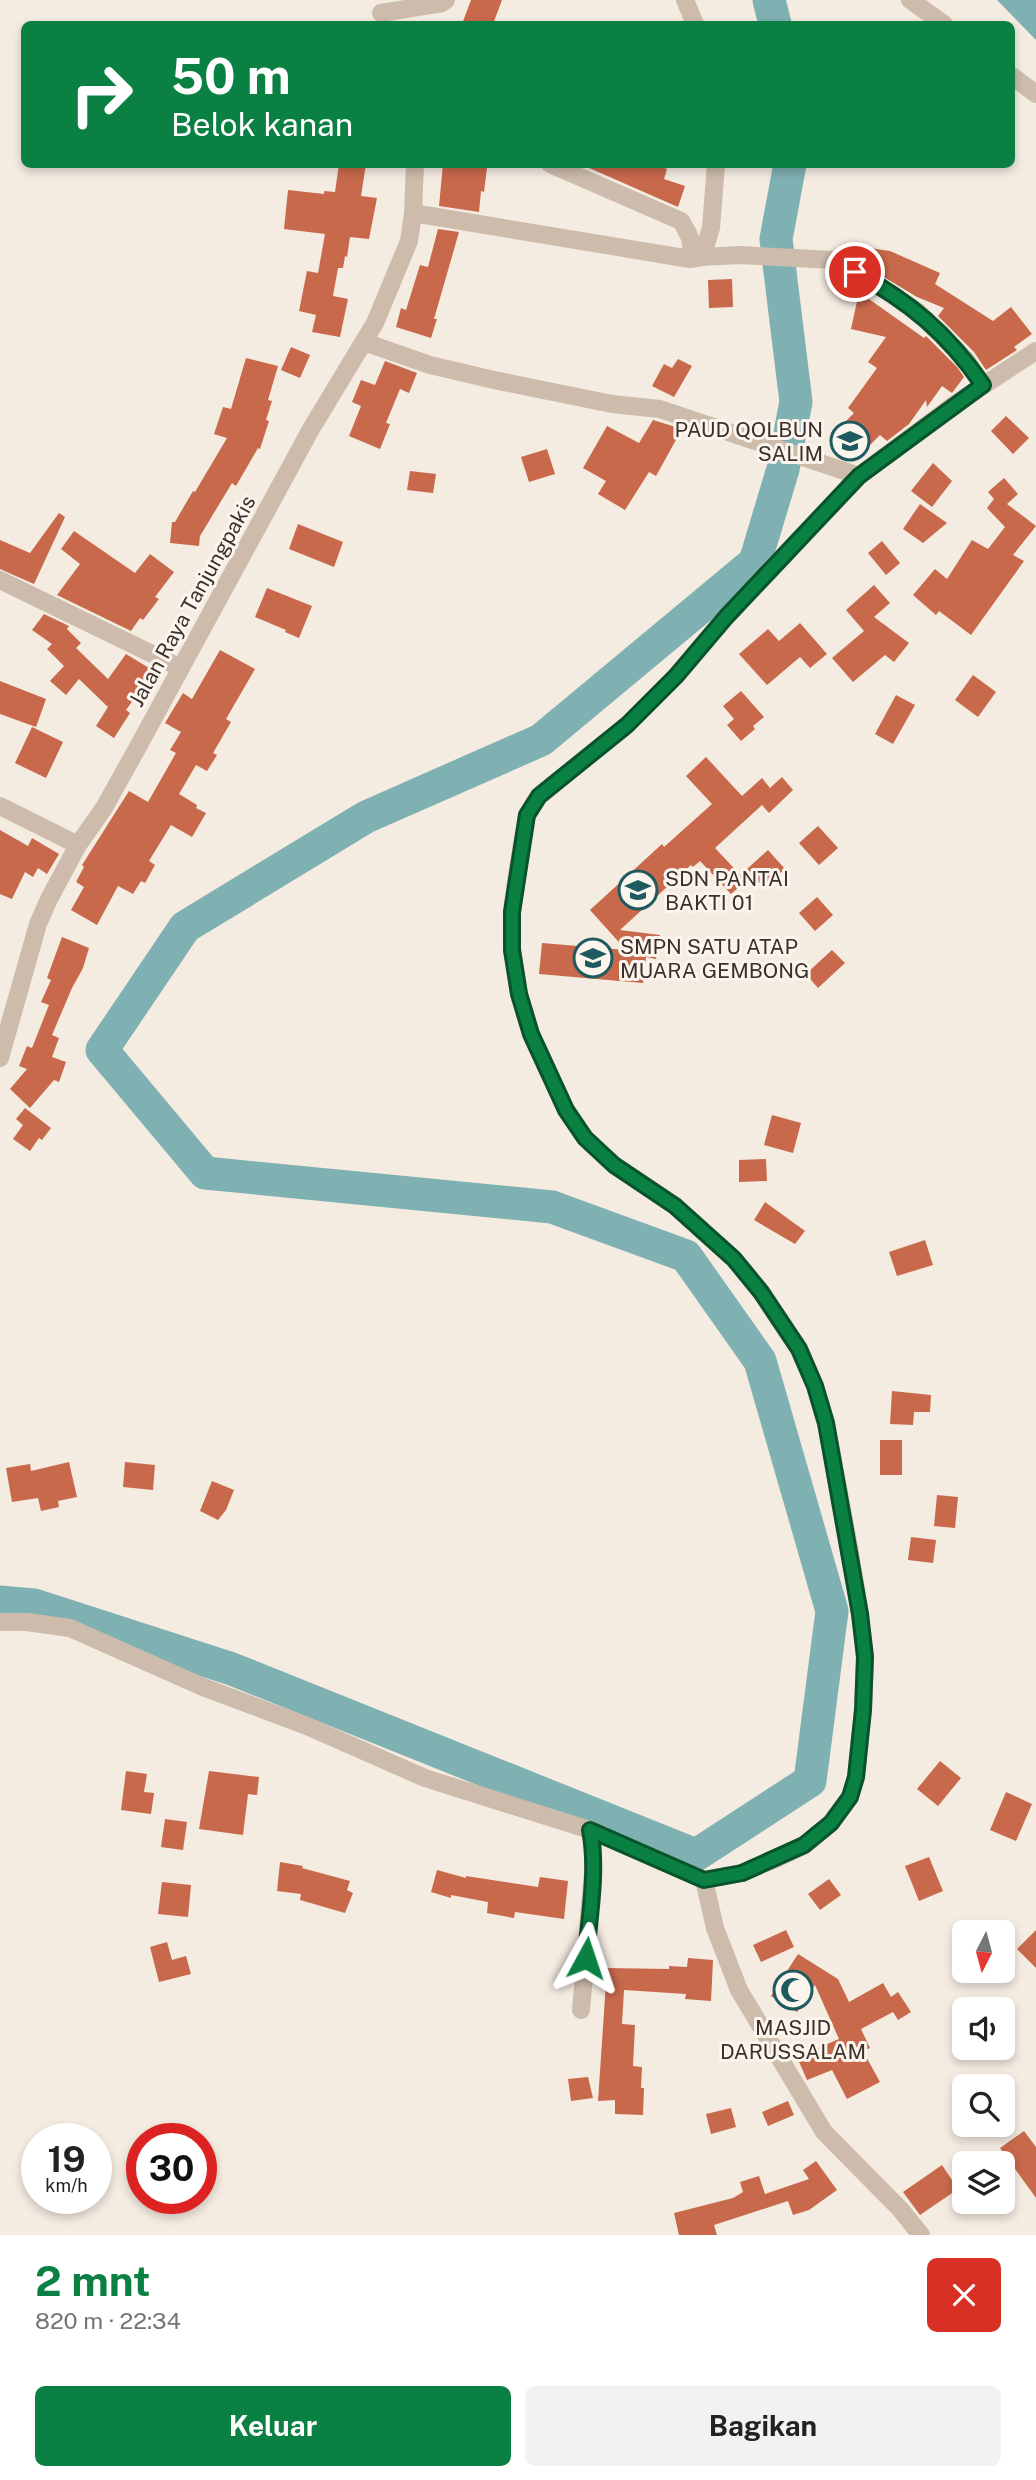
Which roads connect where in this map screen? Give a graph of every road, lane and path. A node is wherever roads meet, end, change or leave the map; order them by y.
1 (446, 0) edge
2 (685, 0) edge
3 (910, 0) edge
4 (380, 12) edge
5 (694, 21) edge
6 (940, 21) edge
7 (1015, 78) edge
8 (1036, 94) edge
9 (415, 168) edge
10 (559, 168) edge
11 (716, 168) edge
12 (413, 213) junction
13 (696, 258) junction
14 (364, 342) junction
15 (1036, 351) edge
16 (983, 385) junction
17 (859, 476) junction
18 (0, 580) edge
19 (181, 668) junction
20 (0, 806) edge
21 (78, 845) junction
22 (0, 1058) edge
23 (0, 1622) edge
24 (590, 1830) junction
25 (704, 1880) junction
26 (581, 2010) dead end
27 (921, 2235) edge

1 - 4 street
2 - 5 street
3 - 6 street
7 - 8 street
9 - 12 street, Jalan Raya Tanjungpakis
10 - 13 street
11 - 13 street
12 - 13 street
12 - 14 street, Jalan Raya Tanjungpakis
13 - 16 street
14 - 17 street
14 - 19 street, Jalan Raya Tanjungpakis
15 - 16 street
16 - 17 street
17 - 25 street
18 - 19 street
19 - 21 street, Jalan Raya Tanjungpakis
20 - 21 street
21 - 22 street, Jalan Raya Tanjungpakis
23 - 24 street
24 - 25 street
24 - 26 street
25 - 27 street

